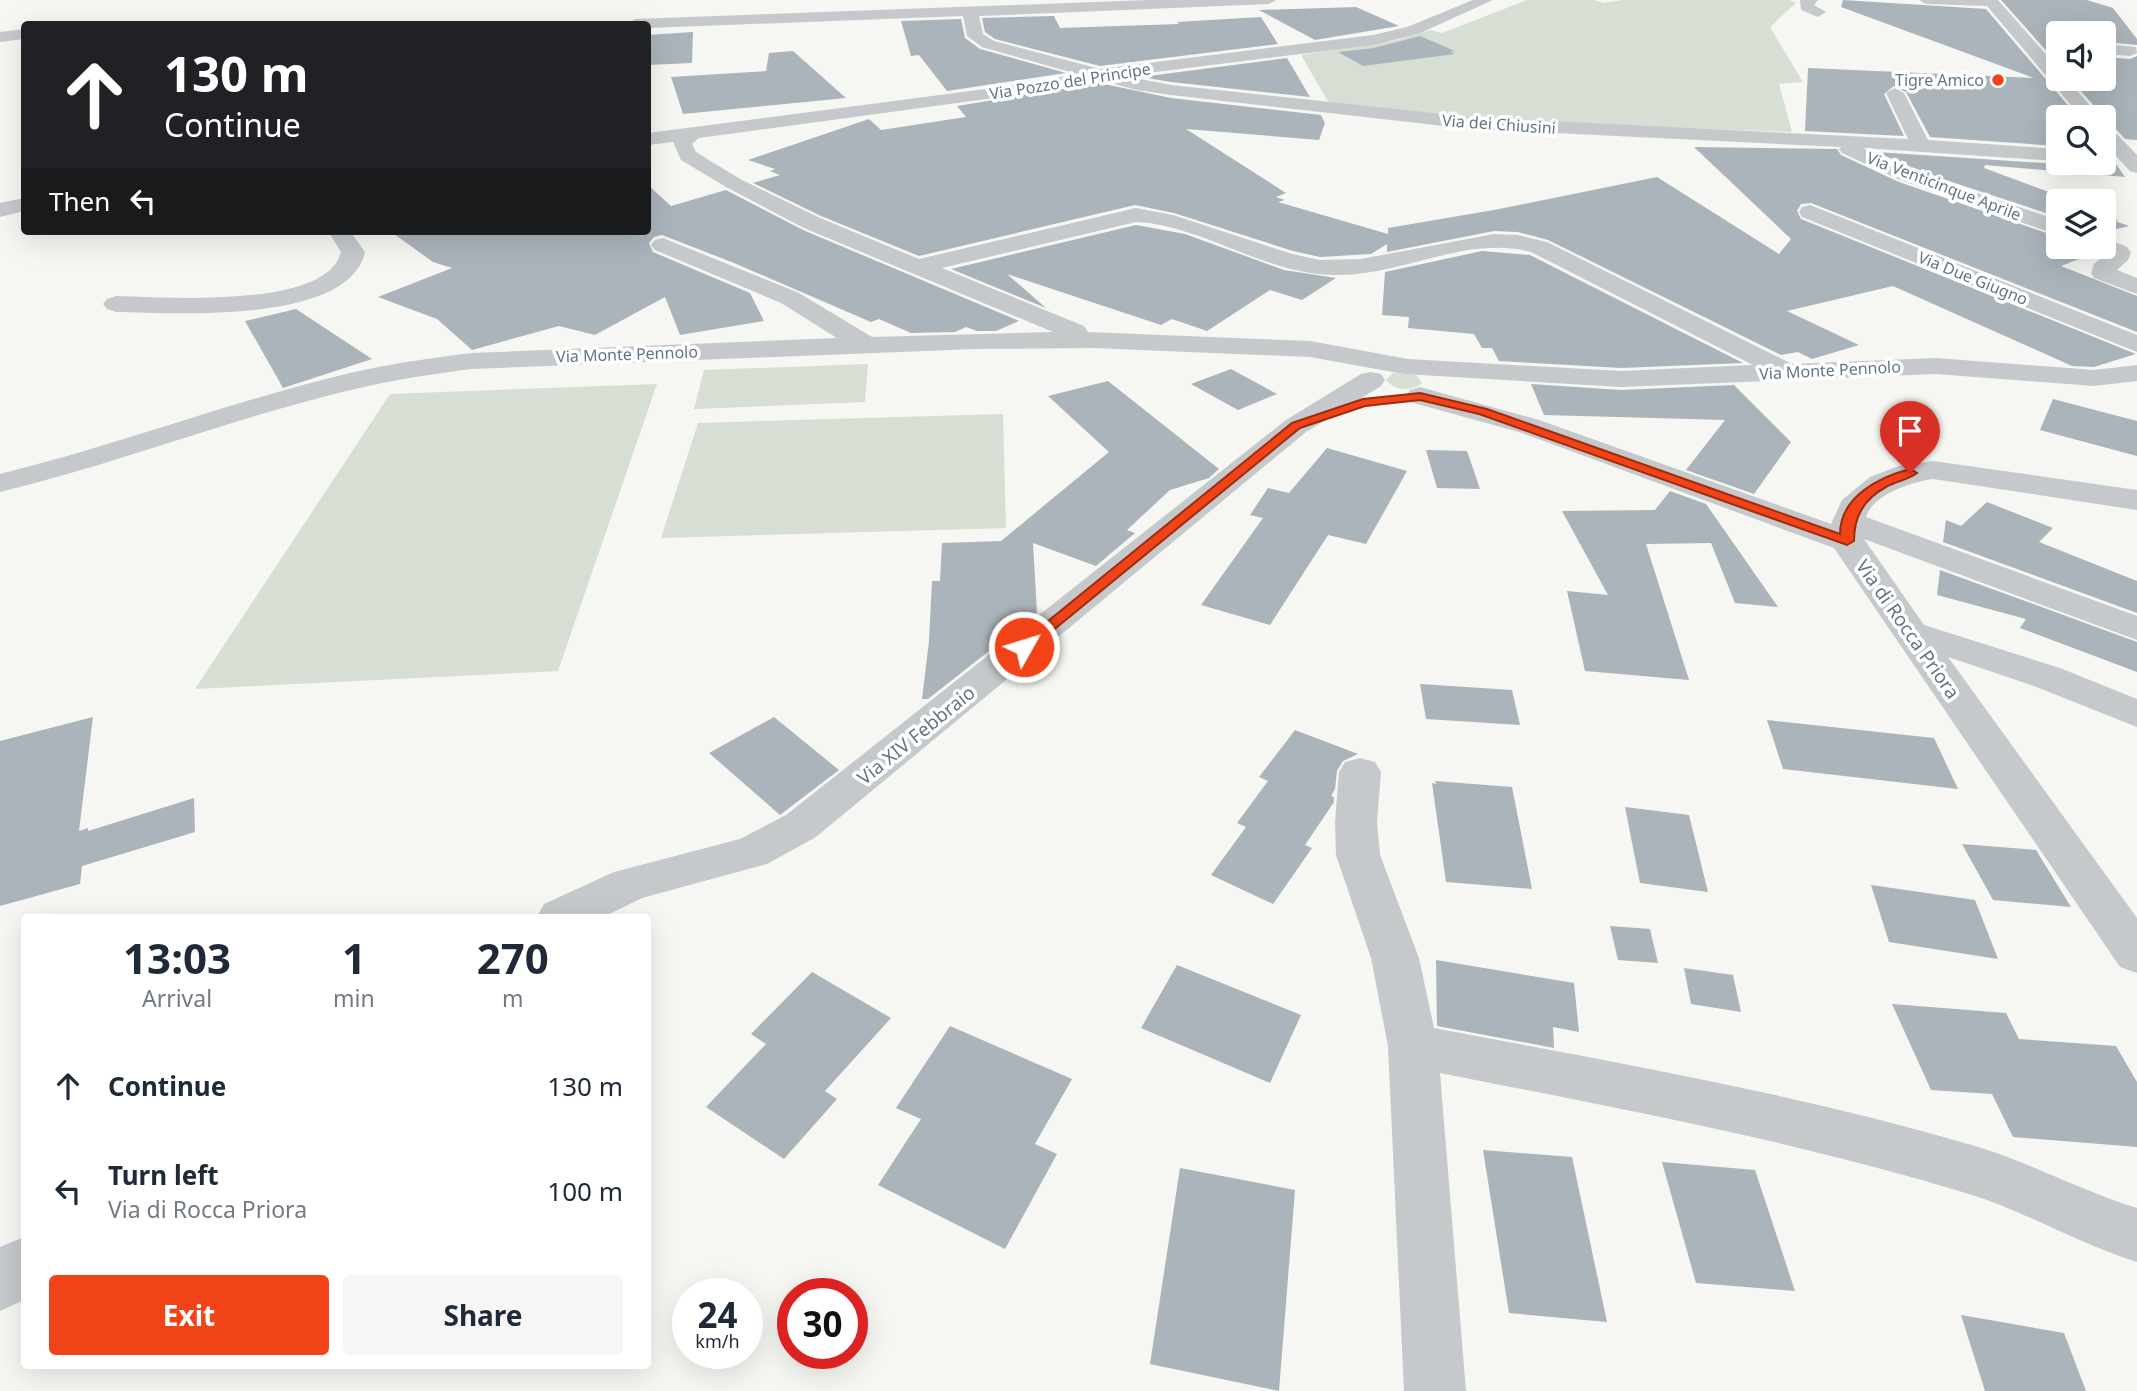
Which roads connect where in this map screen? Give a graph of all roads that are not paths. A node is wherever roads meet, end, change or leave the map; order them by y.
1 (1269, 0) edge
2 (1486, 0) edge
3 (1926, 0) edge
4 (1991, 1) edge
5 (970, 10) junction
6 (651, 23) edge
7 (21, 33) edge
8 (0, 35) edge
9 (2026, 45) junction
10 (2046, 46) edge
11 (2116, 50) edge
12 (2130, 51) dead end
13 (1102, 74) junction
14 (1895, 93) dead end
15 (2080, 105) edge
16 (693, 133) junction
17 (651, 139) edge
18 (1831, 140) junction
19 (2116, 143) edge
20 (1921, 146) junction
21 (2046, 154) edge
22 (2116, 159) edge
23 (2134, 160) edge
24 (21, 206) edge
25 (0, 209) edge
26 (1810, 212) dead end
27 (2046, 224) edge
28 (342, 235) edge
29 (663, 245) dead end
30 (2115, 259) edge
31 (916, 267) junction
32 (2137, 287) edge
33 (116, 304) dead end
34 (1093, 340) junction
35 (2137, 344) edge
36 (866, 345) junction
37 (1787, 372) junction
38 (2137, 373) edge
39 (1404, 384) junction
40 (0, 483) edge
41 (2137, 500) edge
42 (1847, 531) junction
43 (2137, 629) edge
44 (1911, 633) junction
45 (2137, 714) edge
46 (1360, 772) dead end
47 (566, 914) edge
48 (2137, 954) edge
49 (1413, 1046) junction
50 (2137, 1235) edge
51 (21, 1267) edge
52 (0, 1282) edge
53 (1435, 1391) edge

1 - 5 street
2 - 13 street, Via Pozzo del Principe
3 - 4 street
4 - 9 street
5 - 6 street
5 - 13 street, Via dei Chiusini
7 - 8 street
9 - 10 street
9 - 15 street
11 - 12 street
13 - 16 street, Via Pozzo del Principe
13 - 18 street, Via dei Chiusini
14 - 20 street
16 - 17 street, Via Pozzo del Principe
16 - 31 street
18 - 20 street, Via dei Chiusini
18 - 27 street, Via Venticinque Aprile
19 - 23 street
20 - 21 street, Via dei Chiusini
22 - 23 street
24 - 25 street
26 - 35 street, Via Due Giugno
28 - 33 street
29 - 36 street
30 - 32 street
31 - 34 street
31 - 37 street
34 - 36 street, Via Monte Pennolo
34 - 39 street, Via Monte Pennolo
36 - 40 street, Via Monte Pennolo
37 - 38 street, Via Monte Pennolo
37 - 39 street, Via Monte Pennolo
39 - 42 street
39 - 47 street, Via XIV Febbraio
41 - 42 street
42 - 43 street
42 - 44 street, Via di Rocca Priora
44 - 45 street
44 - 48 street, Via di Rocca Priora
46 - 49 street
49 - 50 street
49 - 53 street
51 - 52 street

